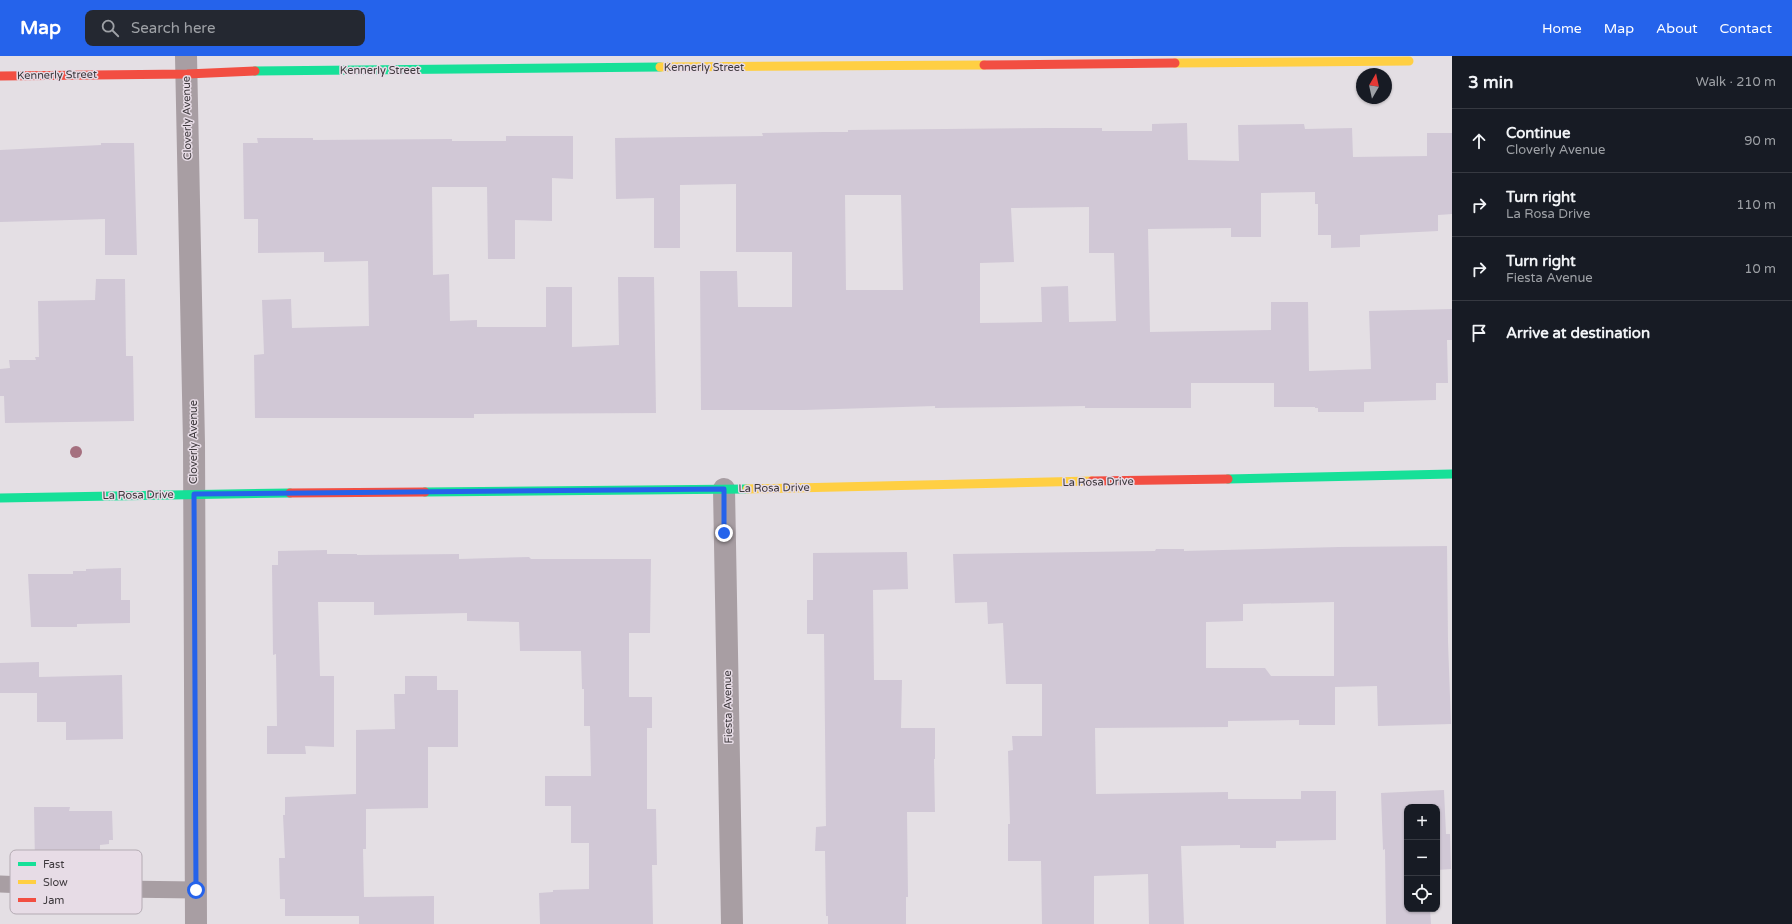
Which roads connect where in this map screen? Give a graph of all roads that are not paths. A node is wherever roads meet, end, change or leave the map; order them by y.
1 (1409, 61) dead end
2 (186, 65) edge
3 (0, 76) edge
4 (1452, 474) edge
5 (724, 489) junction
6 (194, 494) junction
7 (0, 498) edge
8 (0, 884) edge
9 (10, 884) edge
10 (142, 889) edge
11 (196, 890) junction
12 (196, 924) edge
13 (732, 924) edge

1 - 2 street, Kennerly Street
2 - 3 street, Kennerly Street
2 - 6 street, Cloverly Avenue
4 - 5 street, La Rosa Drive
5 - 6 street, La Rosa Drive
5 - 13 street, Fiesta Avenue
6 - 7 street, La Rosa Drive
6 - 11 street, Cloverly Avenue
8 - 9 lane
10 - 11 lane
11 - 12 street, Cloverly Avenue

